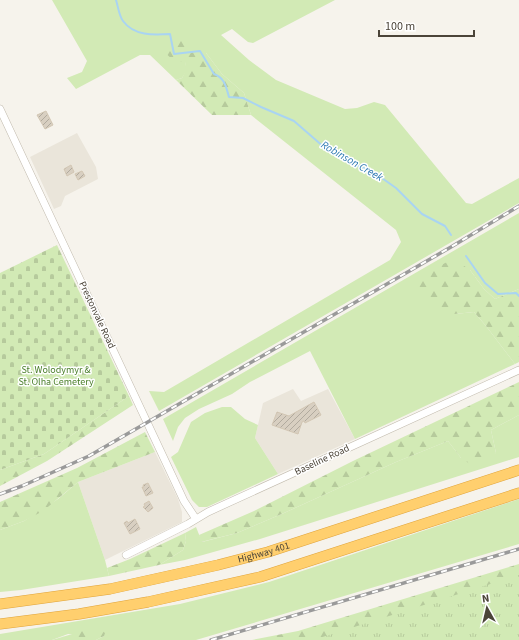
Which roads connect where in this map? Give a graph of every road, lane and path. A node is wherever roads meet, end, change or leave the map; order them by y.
1 (0, 109) edge
2 (519, 370) edge
3 (519, 470) edge
4 (519, 493) edge
5 (196, 519) junction
6 (126, 555) dead end
7 (0, 604) edge
8 (0, 624) edge

1 - 5 street, Prestonvale Road
2 - 5 street, Baseline Road
3 - 7 highway, Highway 401
4 - 8 highway
5 - 6 street, Baseline Road

